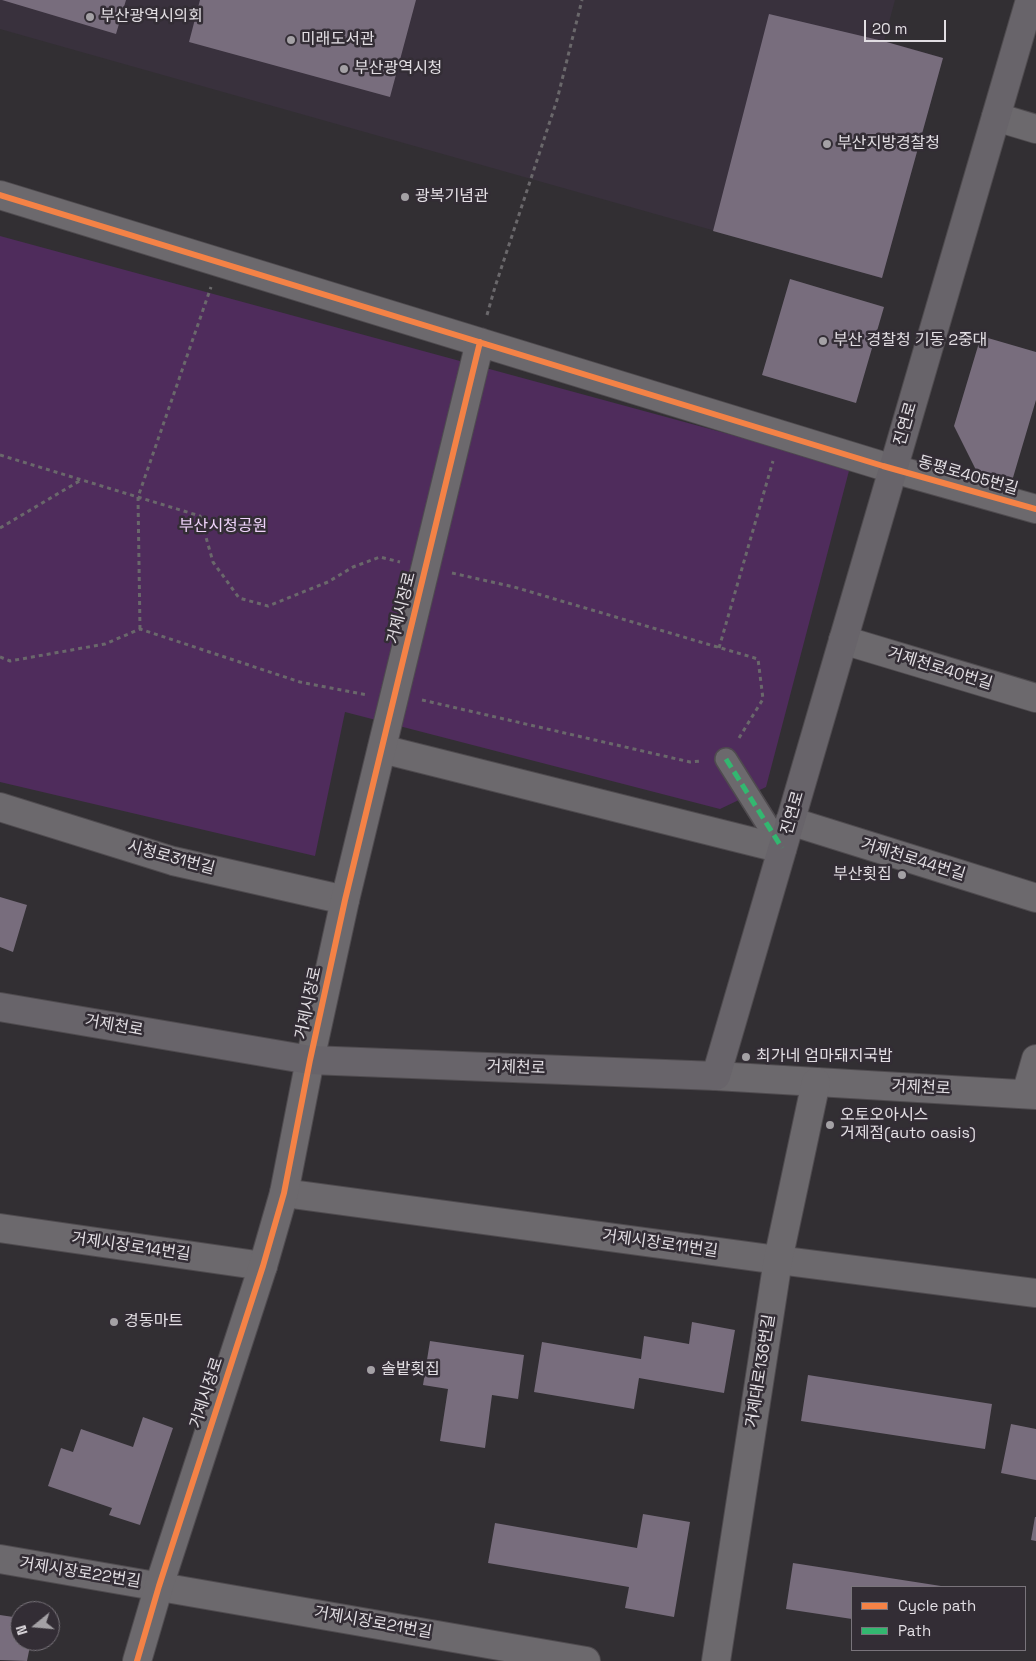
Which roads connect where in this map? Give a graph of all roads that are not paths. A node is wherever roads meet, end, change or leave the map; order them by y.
1 (1030, 0) edge
2 (996, 117) junction
3 (1036, 129) edge
4 (0, 195) edge
5 (480, 342) junction
6 (893, 469) junction
7 (1036, 509) edge
8 (843, 640) junction
9 (1036, 698) edge
10 (382, 749) junction
11 (726, 760) road end
12 (0, 806) edge
13 (790, 821) junction
14 (782, 849) junction
15 (1036, 898) edge
16 (345, 900) junction
17 (0, 1006) edge
18 (310, 1060) junction
19 (1036, 1060) edge
20 (716, 1076) junction
21 (816, 1082) junction
22 (1031, 1094) edge
23 (284, 1193) junction
24 (0, 1228) edge
25 (778, 1260) junction
26 (262, 1266) junction
27 (1036, 1293) edge
28 (0, 1559) edge
29 (159, 1586) junction
30 (137, 1661) edge
31 (586, 1661) edge
32 (716, 1661) edge

1 - 2 main road, 진연로
2 - 3 street
2 - 6 main road, 진연로
4 - 5 street, 동평로405번길
5 - 6 street, 동평로405번길
5 - 10 street, 거제시장로
6 - 7 street, 동평로405번길
6 - 8 main road, 진연로
8 - 9 street, 거제천로40번길
8 - 13 main road, 진연로
10 - 14 street, 진연로
10 - 16 street, 거제시장로
11 - 14 street
12 - 16 street, 시청로31번길
13 - 14 main road, 진연로
13 - 15 street, 거제천로44번길
14 - 20 main road, 진연로
16 - 18 street, 거제시장로
17 - 18 main road, 거제천로
18 - 20 main road, 거제천로
18 - 23 street, 거제시장로
19 - 22 street
20 - 21 street, 거제천로
21 - 22 street, 거제천로
21 - 25 street, 거제대로136번길
23 - 25 street, 거제시장로11번길
23 - 26 street, 거제시장로
24 - 26 street, 거제시장로14번길
25 - 27 street, 거제시장로11번길
25 - 32 street, 거제대로136번길
26 - 29 street, 거제시장로
28 - 29 street, 거제시장로22번길
29 - 30 street, 거제시장로
29 - 31 street, 거제시장로21번길

